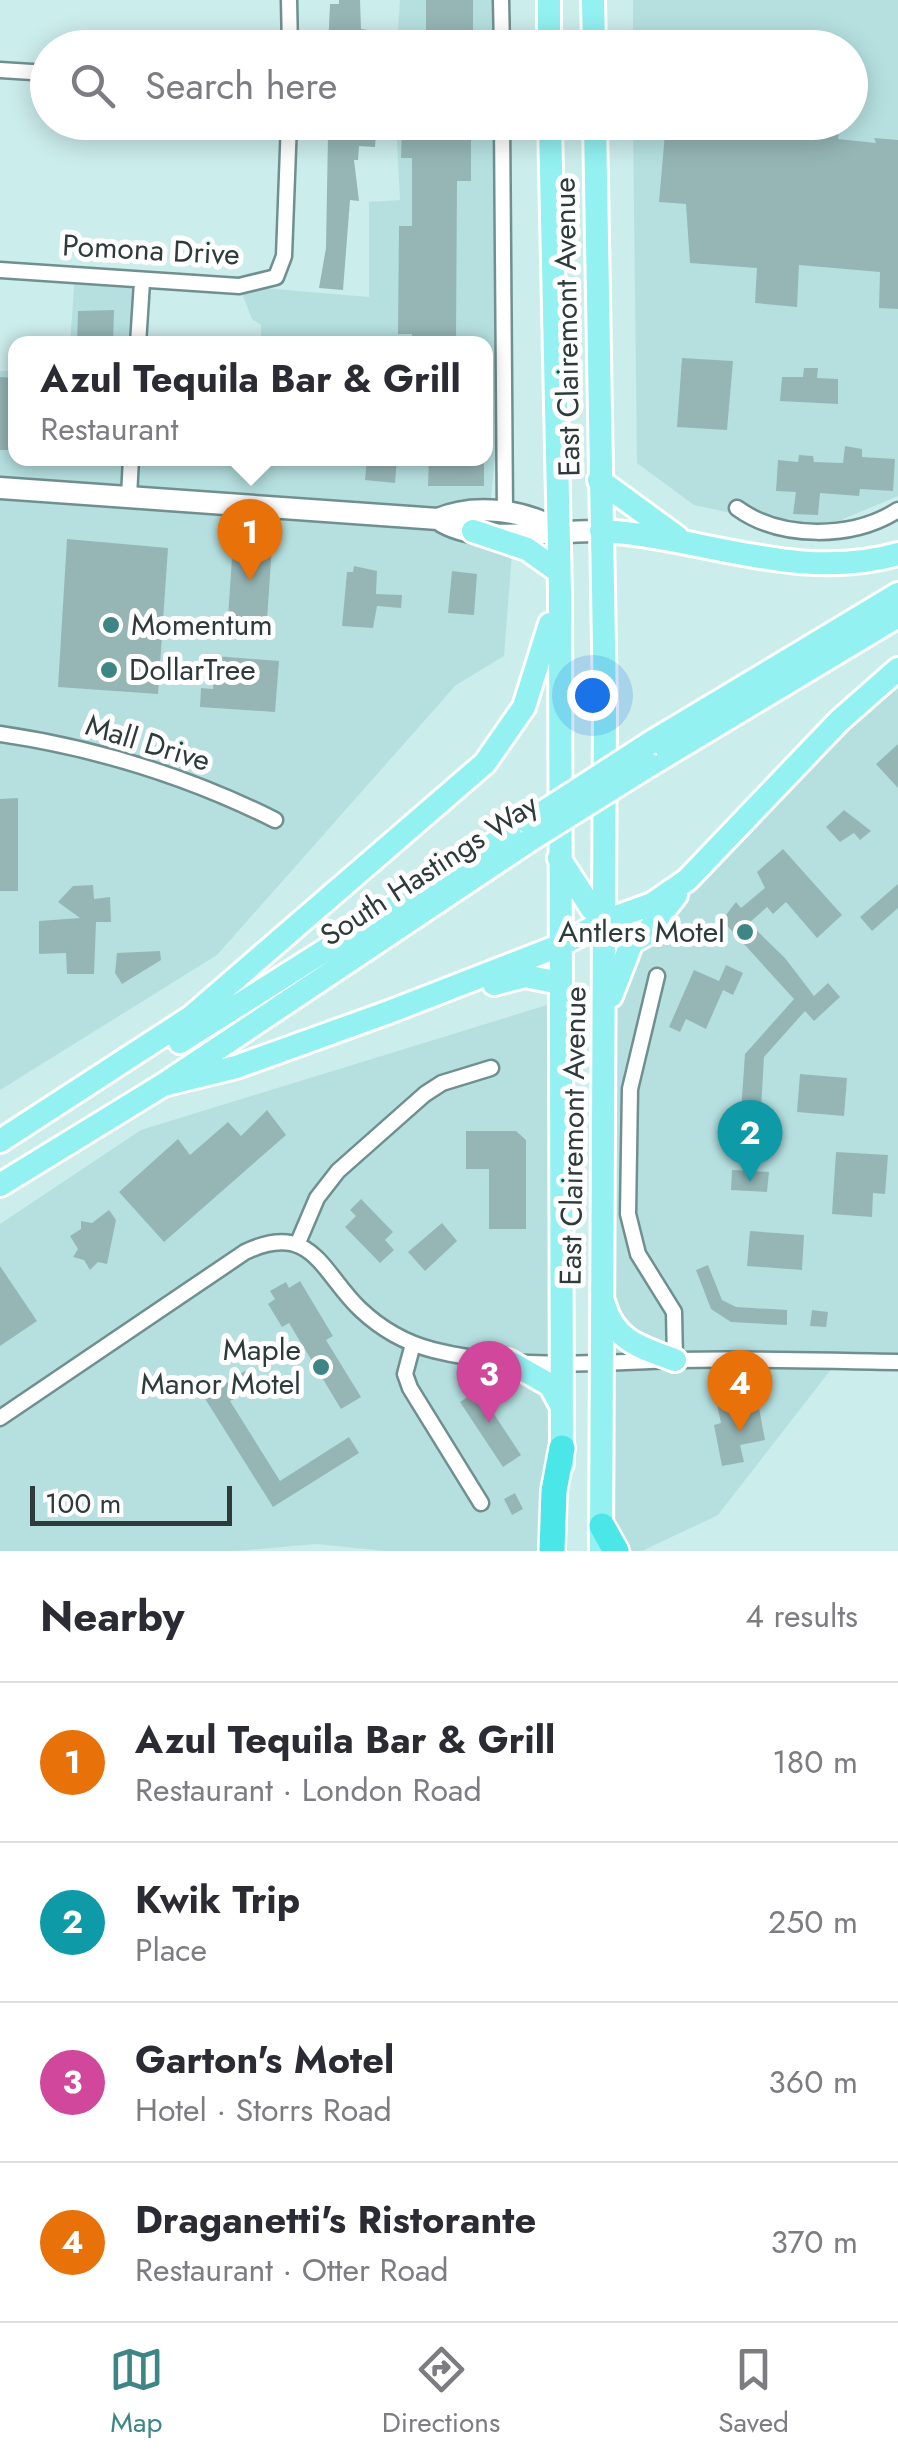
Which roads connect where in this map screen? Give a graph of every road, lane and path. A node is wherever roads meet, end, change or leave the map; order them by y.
1 (289, 0) edge
2 (502, 0) edge
3 (593, 0) edge
4 (547, 4) edge
5 (290, 30) edge
6 (502, 30) edge
7 (548, 30) edge
8 (594, 30) edge
9 (0, 70) edge
10 (30, 72) edge
11 (288, 140) edge
12 (502, 140) edge
13 (550, 140) edge
14 (595, 140) edge
15 (0, 270) edge
16 (142, 282) junction
17 (139, 336) edge
18 (131, 466) edge
19 (599, 480) junction
20 (0, 488) edge
21 (129, 497) junction
22 (737, 508) dead end
23 (898, 510) edge
24 (504, 513) junction
25 (438, 519) junction
26 (558, 530) junction
27 (473, 531) junction
28 (601, 531) junction
29 (684, 542) junction
30 (898, 554) edge
31 (558, 572) junction
32 (898, 594) edge
33 (898, 616) edge
34 (898, 669) edge
35 (0, 734) edge
36 (650, 754) junction
37 (275, 820) dead end
38 (528, 832) junction
39 (559, 858) junction
40 (688, 880) junction
41 (605, 921) junction
42 (559, 946) junction
43 (657, 976) dead end
44 (560, 982) junction
45 (389, 1012) junction
46 (605, 1019) junction
47 (491, 1068) dead end
48 (163, 1085) junction
49 (0, 1141) edge
50 (0, 1154) edge
51 (0, 1185) edge
52 (297, 1245) junction
53 (601, 1292) junction
54 (413, 1344) junction
55 (675, 1360) junction
56 (898, 1360) edge
57 (508, 1361) junction
58 (563, 1364) junction
59 (600, 1364) junction
60 (562, 1408) junction
61 (0, 1418) edge
62 (562, 1448) junction
63 (481, 1503) dead end
64 (601, 1539) edge
65 (552, 1551) edge
66 (562, 1551) edge
67 (616, 1551) edge

1 - 5 street
2 - 6 street
3 - 8 main road
4 - 7 main road
9 - 10 street
11 - 16 street, Pomona Drive
12 - 24 street
13 - 26 main road, East Clairemont Avenue
14 - 19 main road, East Clairemont Avenue
15 - 16 street, Pomona Drive
16 - 17 street
18 - 21 street
19 - 28 main road, East Clairemont Avenue
19 - 29 main road
20 - 21 street
21 - 25 street
22 - 23 street
24 - 25 street
24 - 26 street
25 - 27 street
26 - 27 street
26 - 28 street
26 - 31 main road, East Clairemont Avenue
27 - 31 main road
28 - 29 main road
28 - 41 main road, East Clairemont Avenue
29 - 30 main road
31 - 39 main road, East Clairemont Avenue
31 - 49 main road
32 - 36 main road, South Hastings Way
33 - 36 main road, South Hastings Way
34 - 40 main road
35 - 37 street, Mall Drive
36 - 38 main road, South Hastings Way, bridge
38 - 48 main road, South Hastings Way
38 - 50 main road, South Hastings Way
39 - 41 main road
39 - 42 main road, East Clairemont Avenue
40 - 41 main road
40 - 46 main road
41 - 42 main road
41 - 46 main road, East Clairemont Avenue
42 - 44 main road, East Clairemont Avenue
42 - 45 main road
43 - 55 street
44 - 45 main road
44 - 58 main road, East Clairemont Avenue
45 - 48 main road
46 - 53 main road, East Clairemont Avenue
47 - 52 street
48 - 51 main road, South Hastings Way
52 - 54 street
52 - 61 street
53 - 55 main road
53 - 59 main road, East Clairemont Avenue
54 - 57 street
54 - 63 street
55 - 56 street
55 - 59 street
57 - 58 street
57 - 60 main road
58 - 59 street
58 - 60 main road, East Clairemont Avenue
59 - 64 main road, East Clairemont Avenue
60 - 62 main road, East Clairemont Avenue
62 - 65 highway
62 - 66 main road, East Clairemont Avenue
64 - 67 highway

